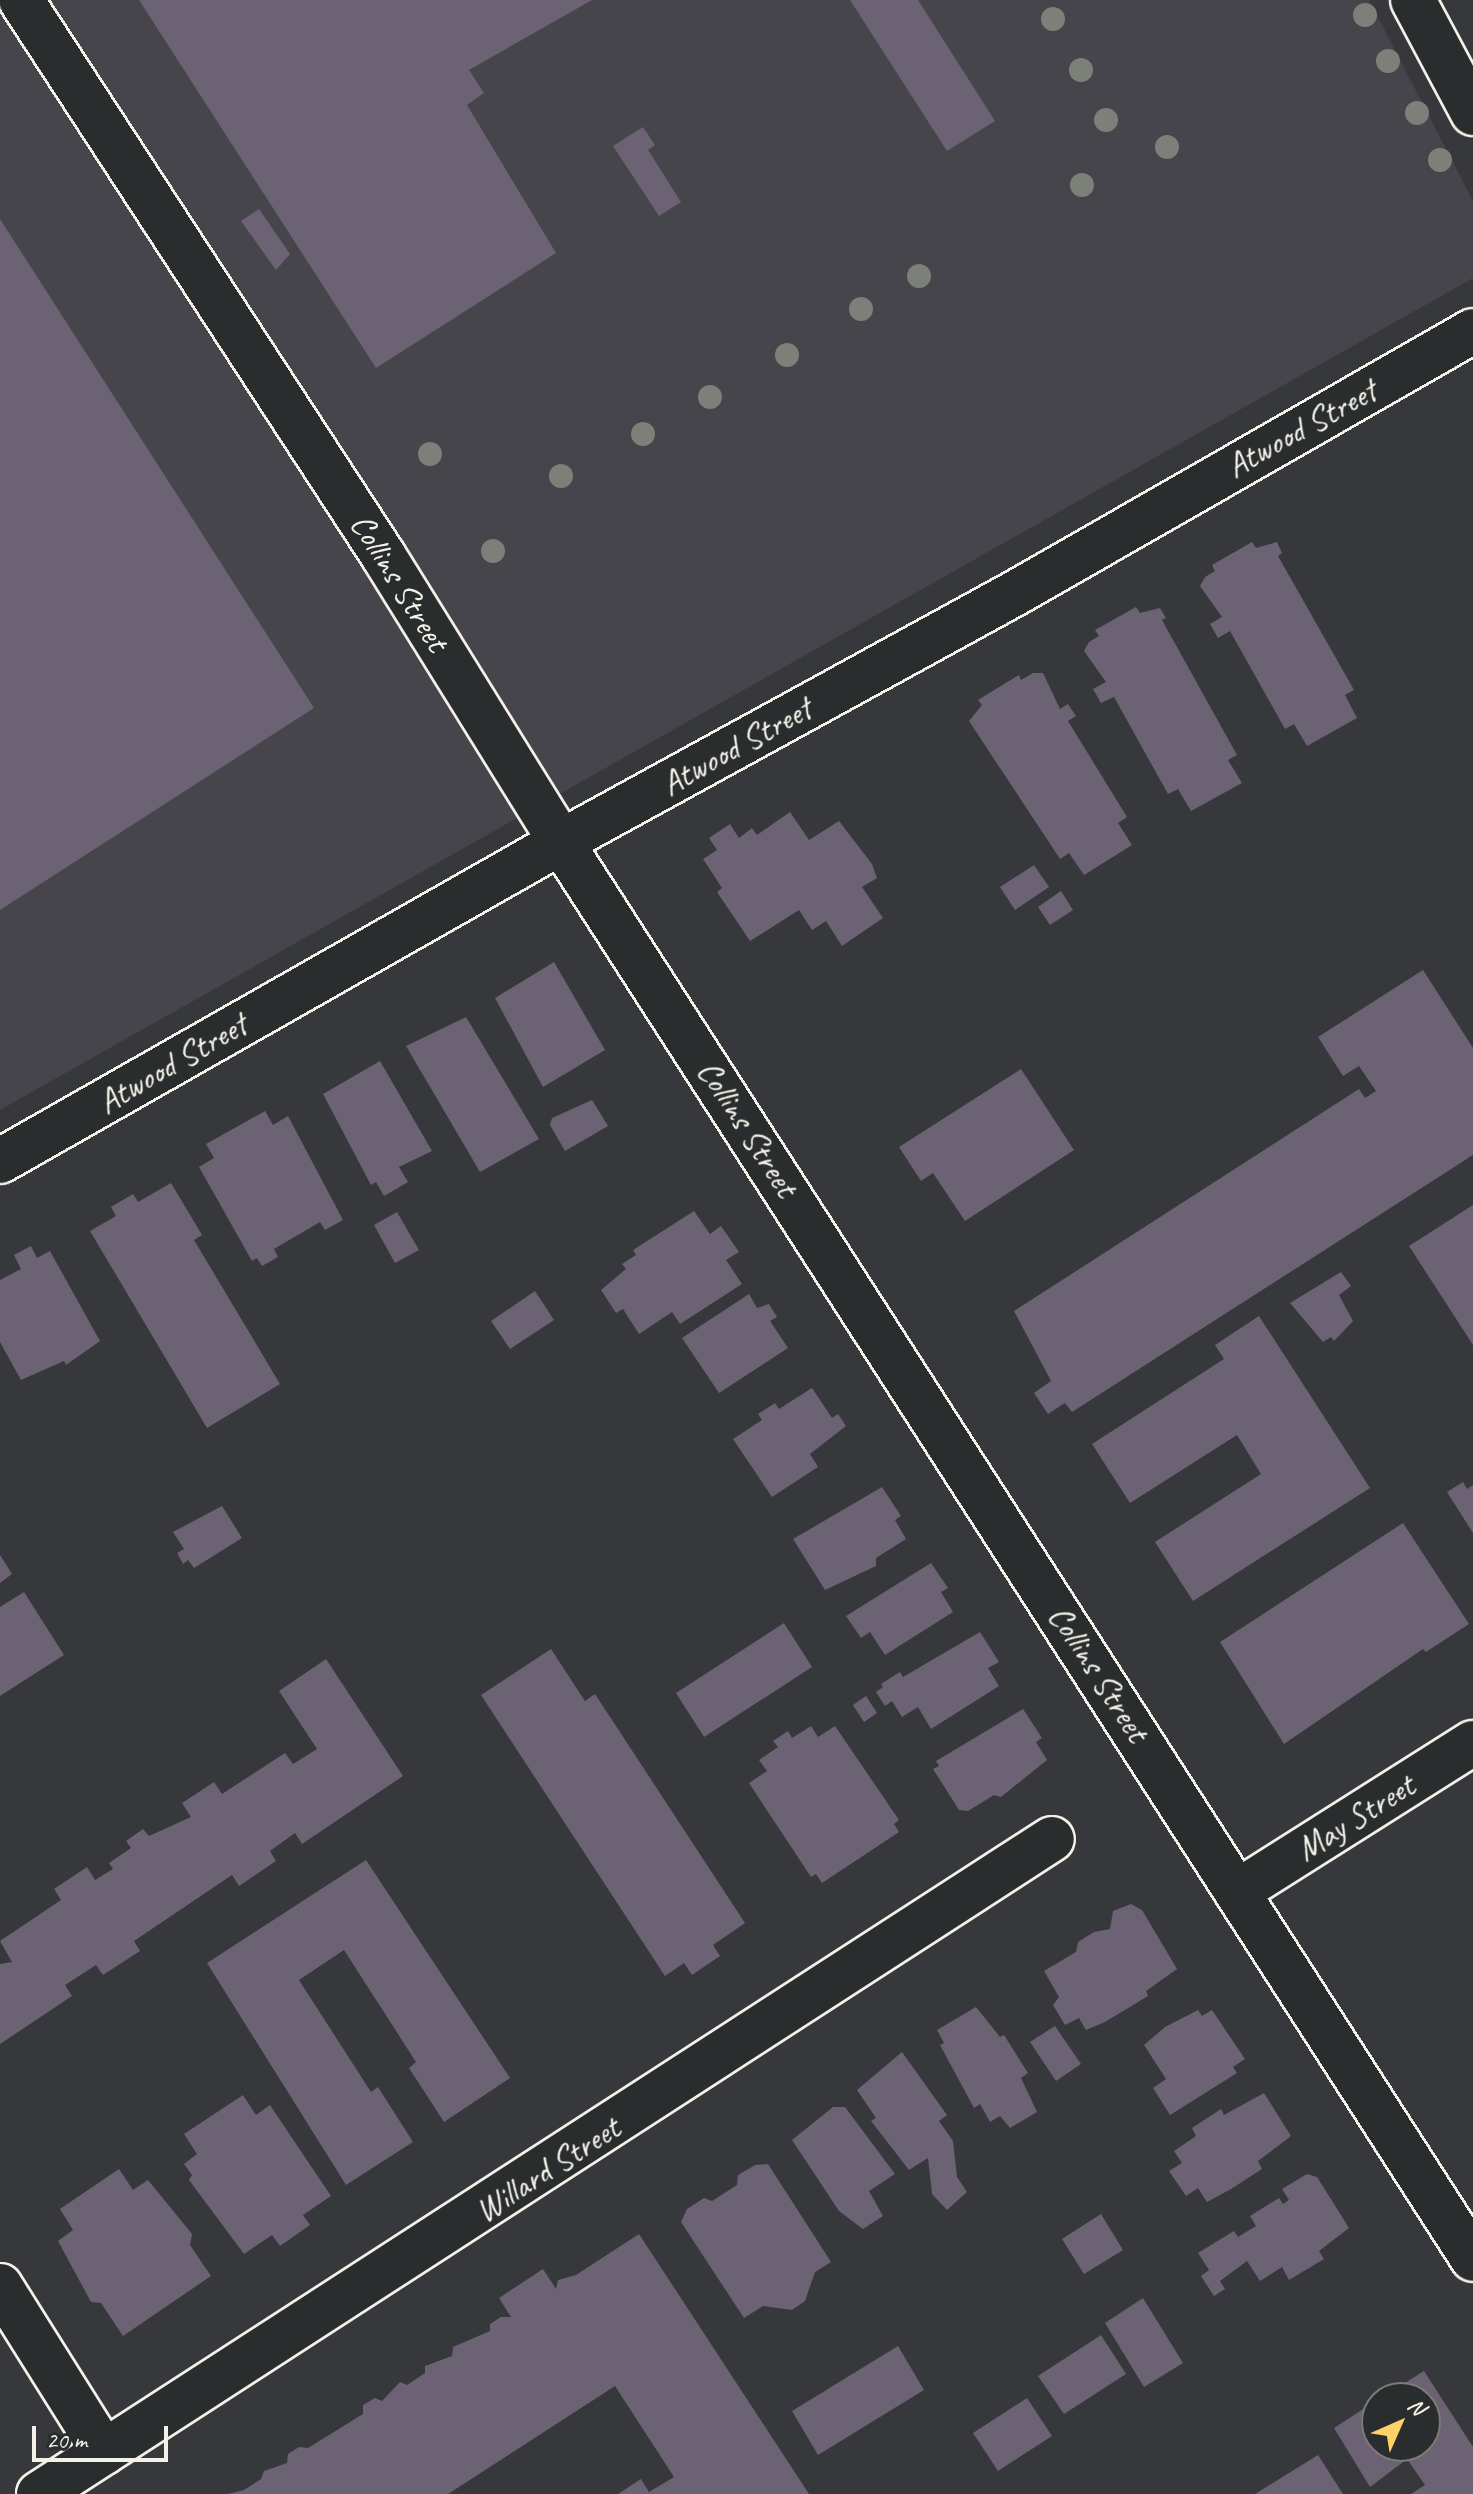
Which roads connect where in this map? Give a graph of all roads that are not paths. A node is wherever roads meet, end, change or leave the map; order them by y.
1 (21, 0) edge
2 (1413, 0) edge
3 (1473, 113) edge
4 (1473, 331) edge
5 (561, 842) junction
6 (0, 1161) edge
7 (1473, 1743) edge
8 (1052, 1839) dead end
9 (1237, 1892) junction
10 (1473, 2259) edge
11 (0, 2286) edge
12 (104, 2452) junction
13 (39, 2494) edge

1 - 5 street, Collins Street
2 - 3 street
4 - 5 street, Atwood Street
5 - 6 street, Atwood Street
5 - 9 street, Collins Street
7 - 9 street, May Street
8 - 12 street, Willard Street
9 - 10 street, Collins Street
11 - 12 street
12 - 13 street, Willard Street

